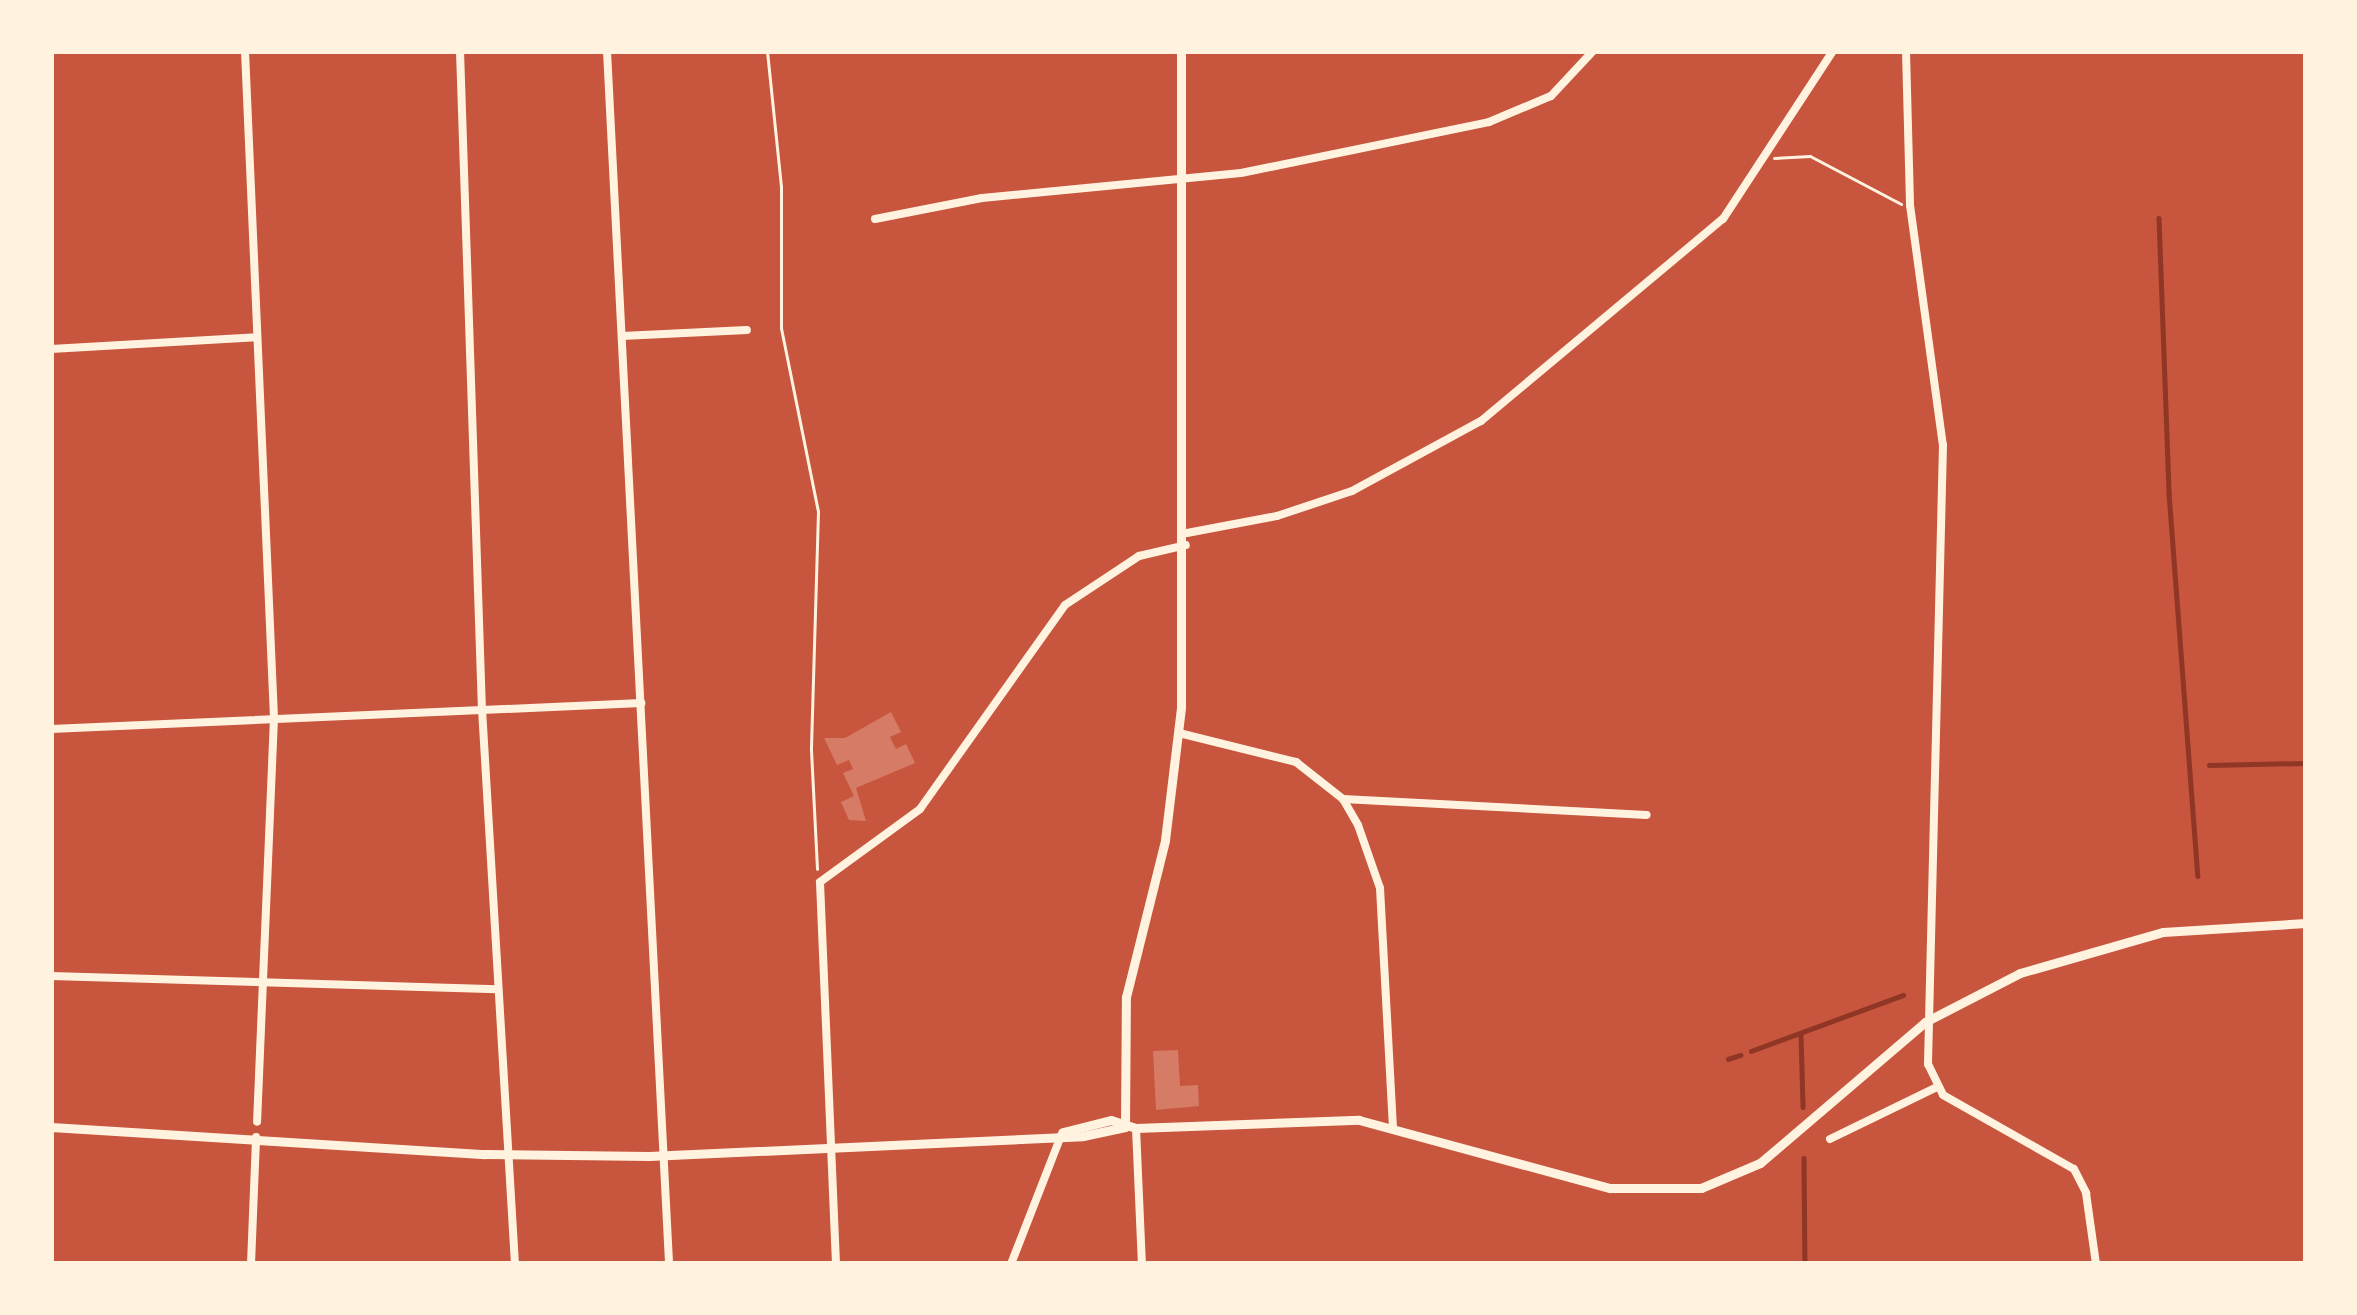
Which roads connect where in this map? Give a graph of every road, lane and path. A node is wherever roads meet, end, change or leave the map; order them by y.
1 (244, 51) edge
2 (460, 51) edge
3 (607, 51) edge
4 (767, 51) edge
5 (1181, 51) edge
6 (1593, 51) edge
7 (1833, 51) edge
8 (1906, 51) edge
9 (1767, 153) junction
10 (1183, 179) junction
11 (1910, 205) junction
12 (874, 219) dead end
13 (747, 330) dead end
14 (622, 336) junction
15 (257, 337) junction
16 (51, 349) edge
17 (1187, 539) junction
18 (641, 703) junction
19 (482, 709) junction
20 (274, 718) junction
21 (51, 729) edge
22 (1179, 733) junction
23 (1343, 799) junction
24 (1647, 814) dead end
25 (820, 882) junction
26 (2306, 923) edge
27 (51, 976) edge
28 (264, 983) junction
29 (497, 989) junction
30 (1925, 1022) junction
31 (1935, 1088) junction
32 (257, 1122) dead end
33 (51, 1127) edge
34 (1130, 1128) junction
35 (1393, 1128) junction
36 (1063, 1132) junction
37 (256, 1136) junction
38 (1830, 1139) dead end
39 (828, 1143) junction
40 (507, 1154) junction
41 (664, 1155) junction
42 (251, 1264) edge
43 (515, 1264) edge
44 (669, 1264) edge
45 (836, 1264) edge
46 (1011, 1264) edge
47 (1142, 1264) edge
48 (2096, 1264) edge

1 - 15 street
2 - 19 street
3 - 14 street
4 - 25 path
5 - 10 street
6 - 10 street
7 - 9 street
8 - 11 street
9 - 11 path
9 - 17 street
10 - 12 street
10 - 17 street
11 - 30 street
13 - 14 street
14 - 18 street
15 - 16 street
15 - 20 street
17 - 22 street
17 - 25 street
18 - 19 street
18 - 41 street
19 - 20 street
19 - 29 street
20 - 21 street
20 - 28 street
22 - 23 street
22 - 34 street
23 - 24 street
23 - 35 street
25 - 39 street
26 - 30 street
27 - 28 street
28 - 29 street
28 - 32 street
29 - 40 street
30 - 31 street
30 - 35 street
31 - 38 street
31 - 48 street
33 - 37 street
34 - 35 street
34 - 36 street
34 - 47 street
36 - 39 street
36 - 46 street
37 - 40 street
37 - 42 street
39 - 41 street
39 - 45 street
40 - 41 street
40 - 43 street
41 - 44 street

